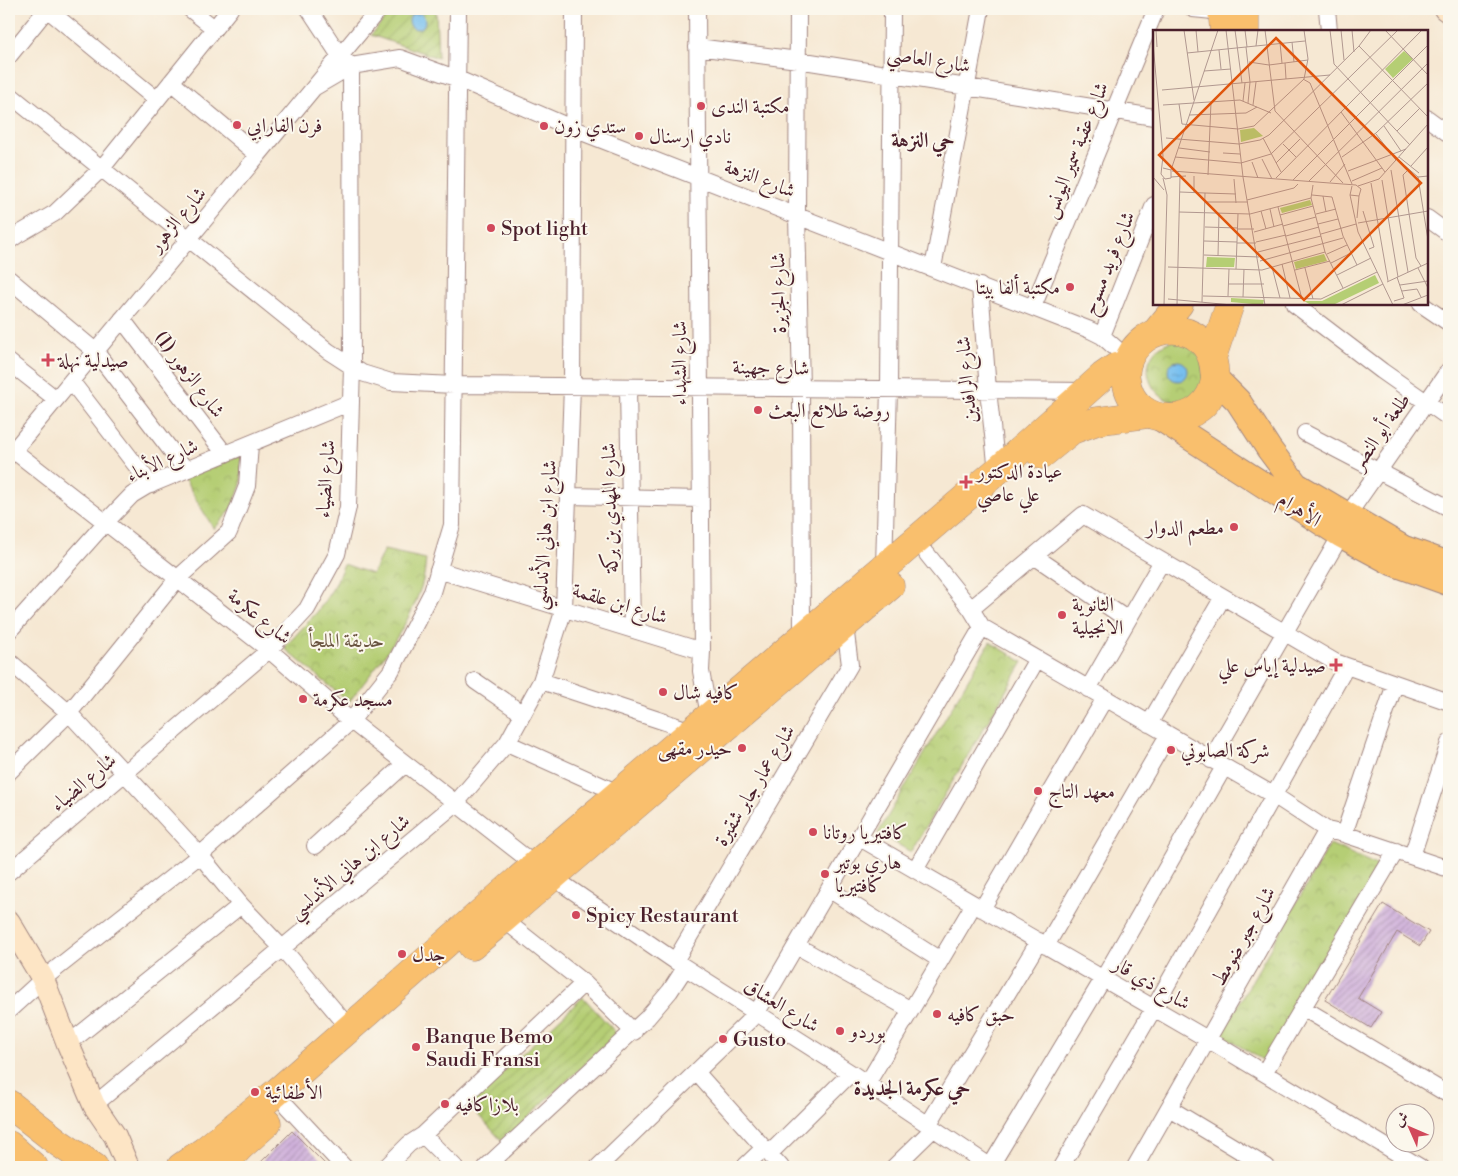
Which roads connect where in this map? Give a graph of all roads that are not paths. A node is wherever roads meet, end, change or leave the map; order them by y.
1 (47, 9) edge
2 (190, 9) edge
3 (230, 9) edge
4 (309, 9) edge
5 (379, 9) edge
6 (458, 9) edge
7 (574, 9) edge
8 (697, 9) edge
9 (798, 9) edge
10 (892, 9) edge
11 (981, 9) edge
12 (1156, 9) edge
13 (1193, 9) edge
14 (1328, 9) edge
15 (1445, 9) edge
16 (1449, 12) edge
17 (1228, 15) edge
18 (214, 28) junction
19 (1244, 30) edge
20 (1329, 30) edge
21 (698, 47) junction
22 (9, 56) edge
23 (798, 60) junction
24 (345, 61) junction
25 (891, 75) junction
26 (458, 79) junction
27 (171, 82) junction
28 (314, 87) joint
29 (967, 87) junction
30 (9, 94) edge
31 (157, 100) junction
32 (1114, 111) junction
33 (1153, 117) edge
34 (1428, 119) edge
35 (574, 128) junction
36 (1449, 134) edge
37 (258, 155) junction
38 (102, 168) junction
39 (699, 177) junction
40 (1153, 208) edge
41 (797, 215) junction
42 (1428, 219) edge
43 (1449, 234) edge
44 (189, 238) junction
45 (9, 241) edge
46 (891, 251) junction
47 (933, 268) junction
48 (9, 279) edge
49 (980, 286) junction
50 (1178, 305) edge
51 (1230, 305) edge
52 (1295, 305) edge
53 (1423, 305) edge
54 (1033, 307) junction
55 (122, 319) junction
56 (1449, 324) edge
57 (1157, 331) junction
58 (1102, 336) junction
59 (95, 351) junction
60 (1128, 361) junction
61 (9, 362) edge
62 (352, 366) junction
63 (1214, 368) junction
64 (1449, 370) edge
65 (71, 381) junction
66 (454, 385) junction
67 (572, 386) junction
68 (628, 387) junction
69 (700, 387) junction
70 (802, 388) junction
71 (889, 389) junction
72 (988, 390) junction
73 (1088, 391) junction
74 (56, 399) junction
75 (351, 402) junction
76 (1427, 402) junction
77 (1154, 416) junction
78 (1449, 418) edge
79 (1305, 433) dead end
80 (250, 444) junction
81 (1269, 449) junction
82 (10, 451) edge
83 (225, 454) junction
84 (186, 470) junction
85 (1378, 470) junction
86 (996, 471) junction
87 (1245, 473) junction
88 (151, 484) junction
89 (569, 496) junction
90 (630, 497) junction
91 (701, 499) junction
92 (1449, 508) edge
93 (106, 522) junction
94 (1344, 525) junction
95 (927, 554) junction
96 (1034, 556) junction
97 (1162, 561) junction
98 (1449, 564) edge
99 (884, 566) junction
100 (438, 570) junction
101 (178, 578) junction
102 (1449, 583) edge
103 (1223, 597) junction
104 (564, 609) junction
105 (971, 610) junction
106 (1128, 620) junction
107 (845, 626) junction
108 (982, 627) junction
109 (632, 629) junction
110 (9, 631) edge
111 (1284, 633) junction
112 (802, 636) junction
113 (269, 650) junction
114 (702, 651) junction
115 (1037, 659) junction
116 (9, 661) edge
117 (1346, 667) junction
118 (475, 681) dead end
119 (541, 681) junction
120 (1395, 684) junction
121 (1088, 689) junction
122 (1105, 698) junction
123 (1449, 702) edge
124 (69, 713) junction
125 (523, 714) junction
126 (351, 721) junction
127 (700, 723) junction
128 (1149, 724) junction
129 (1168, 735) junction
130 (1449, 743) edge
131 (507, 744) junction
132 (405, 764) junction
133 (1218, 764) junction
134 (9, 772) edge
135 (124, 775) junction
136 (618, 793) junction
137 (1275, 796) junction
138 (455, 804) junction
139 (1327, 830) junction
140 (1344, 834) junction
141 (860, 838) junction
142 (315, 846) dead end
143 (1396, 851) junction
144 (200, 855) junction
145 (1412, 856) junction
146 (1449, 869) edge
147 (915, 870) junction
148 (544, 871) junction
149 (9, 872) edge
150 (830, 890) junction
151 (242, 905) junction
152 (978, 906) junction
153 (503, 919) junction
154 (9, 922) edge
155 (1042, 943) junction
156 (797, 946) junction
157 (283, 949) junction
158 (940, 960) junction
159 (680, 965) junction
160 (43, 979) junction
161 (1103, 979) junction
162 (584, 983) junction
163 (1154, 1008) junction
164 (1303, 1008) junction
165 (9, 1010) edge
166 (910, 1010) junction
167 (756, 1014) junction
168 (350, 1029) junction
169 (634, 1032) junction
170 (1209, 1040) junction
171 (68, 1044) junction
172 (697, 1073) junction
173 (851, 1073) junction
174 (1264, 1073) junction
175 (867, 1084) junction
176 (1449, 1095) edge
177 (9, 1104) edge
178 (94, 1105) junction
179 (288, 1106) junction
180 (1169, 1108) junction
181 (931, 1127) junction
182 (423, 1135) junction
183 (9, 1145) edge
184 (766, 1151) junction
185 (34, 1167) edge
186 (94, 1167) edge
187 (128, 1167) edge
188 (181, 1167) edge
189 (221, 1167) edge
190 (344, 1167) edge
191 (386, 1167) edge
192 (455, 1167) edge
193 (486, 1167) edge
194 (598, 1167) edge
195 (744, 1167) edge
196 (781, 1167) edge
197 (894, 1167) edge
198 (991, 1167) edge
199 (1061, 1167) edge
200 (1135, 1167) edge
201 (1267, 1167) edge
202 (1420, 1167) edge

1 - 22 street
1 - 31 street
2 - 18 street
3 - 18 street
4 - 24 street
5 - 24 street
6 - 26 street
7 - 35 street, شارع ابن هاني الأندلسي
8 - 21 street, شارع الشهداء
9 - 23 street, شارع الجزيرة
10 - 25 street
11 - 29 street
12 - 32 street, شارع عقبة سمير اليونس
13 - 17 street
14 - 20 street
15 - 16 main road
17 - 19 highway
18 - 27 street
21 - 23 street, شارع العاصي
21 - 39 street, شارع الشهداء
23 - 25 street, شارع العاصي
23 - 41 street, شارع الجزيرة
24 - 26 street, شارع النزهة
24 - 28 street, شارع النزهة
24 - 62 street, شارع الضياء
25 - 29 street, شارع العاصي
25 - 46 street
26 - 35 street, شارع النزهة
26 - 66 street
27 - 31 street
27 - 37 street
28 - 37 street, شارع الزهور
29 - 32 street, شارع العاصي
29 - 47 street
30 - 38 street, شارع جهينة
31 - 38 street
32 - 33 street, شارع العاصي
32 - 54 street, شارع عقبة سمير اليونس
34 - 36 street
35 - 39 street, شارع النزهة
35 - 67 street, شارع ابن هاني الأندلسي
37 - 44 street, شارع الزهور
38 - 44 street, شارع جهينة
38 - 45 street
39 - 41 street, شارع النزهة
39 - 69 street, شارع الشهداء
40 - 58 street, شارع فريد مسوح
41 - 46 street, شارع النزهة
41 - 70 street, شارع الجزيرة
42 - 43 street
44 - 55 street, شارع الزهور
44 - 62 street, شارع جهينة
46 - 47 street, شارع النزهة
46 - 71 street
47 - 49 street, شارع النزهة
48 - 59 street
49 - 54 street, شارع النزهة
49 - 72 street, شارع الرافدين
50 - 57 highway
51 - 63 highway
52 - 76 street
53 - 56 street
54 - 58 street, شارع النزهة
55 - 59 street, شارع الزهور
55 - 83 street, شارع الزهور (1)
57 - 60 highway
57 - 63 highway
58 - 60 street, شارع النزهة
59 - 65 street, شارع الزهور
59 - 84 street
60 - 73 highway
60 - 77 highway
61 - 74 street
62 - 66 street, شارع جهينة
62 - 75 street, شارع الضياء
63 - 77 highway
63 - 81 main road, الأهرام
64 - 76 street, طلعة أبو النصر
65 - 74 street, شارع الزهور
65 - 88 street
66 - 67 street, شارع جهينة
66 - 100 street
67 - 68 street, شارع جهينة
67 - 89 street, شارع ابن هاني الأندلسي
68 - 69 street, شارع جهينة
68 - 90 street, شارع المهدي بن بركة
69 - 70 street, شارع جهينة
69 - 91 street, شارع الشهداء
70 - 71 street, شارع جهينة
70 - 112 street, شارع الجزيرة
71 - 72 street, شارع جهينة
71 - 99 street
72 - 73 street, شارع جهينة
72 - 86 street, شارع الرافدين
73 - 86 highway
74 - 82 street, شارع الزهور
75 - 80 street, شارع الأبناء
75 - 113 street, شارع الضياء
76 - 78 street
76 - 85 street, طلعة أبو النصر
77 - 87 main road, الأهرام
77 - 95 highway
79 - 85 street
80 - 83 street, شارع الأبناء
80 - 101 street
81 - 87 main road
81 - 94 main road, الأهرام
82 - 93 street, شارع عكرمة
83 - 84 street, شارع الأبناء
84 - 88 street, شارع الأبناء
85 - 92 street
85 - 94 street, طلعة أبو النصر
86 - 99 highway
87 - 94 main road, الأهرام
88 - 93 street, شارع الأبناء
89 - 90 street
89 - 104 street, شارع ابن هاني الأندلسي
90 - 91 street
90 - 109 street, شارع المهدي بن بركة
91 - 114 street, شارع الشهداء
93 - 101 street, شارع عكرمة
93 - 110 street, شارع الأبناء
94 - 98 main road, الأهرام
94 - 102 main road, الأهرام
94 - 111 street, طلعة أبو النصر
95 - 105 street
95 - 107 highway
96 - 97 street
96 - 105 street
96 - 106 street
97 - 103 street
97 - 106 street
99 - 112 highway
100 - 104 street, شارع ابن علقمة
100 - 126 street
101 - 113 street, شارع عكرمة
101 - 124 street
103 - 111 street
103 - 128 street
104 - 109 street, شارع ابن علقمة
104 - 119 street, شارع ابن هاني الأندلسي
105 - 108 street
106 - 121 street
107 - 148 highway
107 - 159 street, شارع عمار جابر شقيرة
108 - 115 street
108 - 141 street
109 - 114 street, شارع ابن علقمة
111 - 117 street
111 - 133 street, طلعة أبو النصر
112 - 127 highway
113 - 126 street, شارع عكرمة
113 - 135 street, شارع الضياء
114 - 127 street, شارع الشهداء
115 - 121 street
115 - 147 street
116 - 124 street
117 - 120 street
117 - 137 street
118 - 125 street
119 - 125 street, شارع ابن هاني الأندلسي
119 - 127 street
120 - 123 street
120 - 140 street
121 - 122 street
122 - 128 street
122 - 152 street
124 - 134 street
124 - 135 street
125 - 131 street, شارع ابن هاني الأندلسي
126 - 132 street, شارع عكرمة
126 - 144 street
127 - 136 highway
128 - 129 street
129 - 133 street
129 - 155 street
130 - 145 street
131 - 136 street
131 - 138 street, شارع ابن هاني الأندلسي
132 - 138 street, شارع عكرمة
132 - 142 street
133 - 137 street
133 - 161 street, طلعة أبو النصر
135 - 144 street
135 - 149 street, شارع الضياء
136 - 148 highway
137 - 139 street
137 - 163 street
138 - 148 street, شارع عكرمة
138 - 157 street, شارع ابن هاني الأندلسي
139 - 140 street
139 - 170 street, شارع جبر ضومط
140 - 143 street
141 - 147 street, شارع ذي قار
141 - 150 street
143 - 145 street
143 - 164 street
144 - 151 street
144 - 160 street
145 - 146 street
147 - 152 street, شارع ذي قار
148 - 153 highway
148 - 159 street, شارع العشاق
148 - 168 highway
150 - 156 street
150 - 158 street
151 - 157 street
151 - 171 street
152 - 155 street, شارع ذي قار
152 - 158 street
153 - 162 street
153 - 179 highway
154 - 160 main road
155 - 161 street, شارع ذي قار
155 - 181 street
156 - 166 street
156 - 167 street
157 - 168 street
157 - 178 street, شارع ابن هاني الأندلسي
158 - 166 street
159 - 167 street, شارع العشاق
159 - 169 street, شارع عمار جابر شقيرة
160 - 165 street
160 - 171 main road
161 - 163 street, شارع ذي قار
161 - 198 street, طلعة أبو النصر
162 - 169 street
162 - 182 street
163 - 170 street, شارع ذي قار
163 - 199 street
164 - 174 street
164 - 176 street
166 - 175 street
167 - 172 street
167 - 173 street, شارع العشاق
168 - 188 highway
169 - 193 street, شارع عمار جابر شقيرة
170 - 174 street, شارع ذي قار
170 - 180 street, شارع جبر ضومط
171 - 178 main road
172 - 184 street
172 - 194 street
173 - 175 street, شارع العشاق
173 - 184 street
174 - 202 street, شارع ذي قار
175 - 181 street, شارع العشاق
177 - 186 highway
178 - 187 main road
179 - 189 highway
179 - 190 street
180 - 200 street, شارع جبر ضومط
180 - 201 street
181 - 197 street
181 - 198 street, شارع العشاق
182 - 191 street
182 - 192 street
183 - 185 highway
184 - 195 street
184 - 196 street

